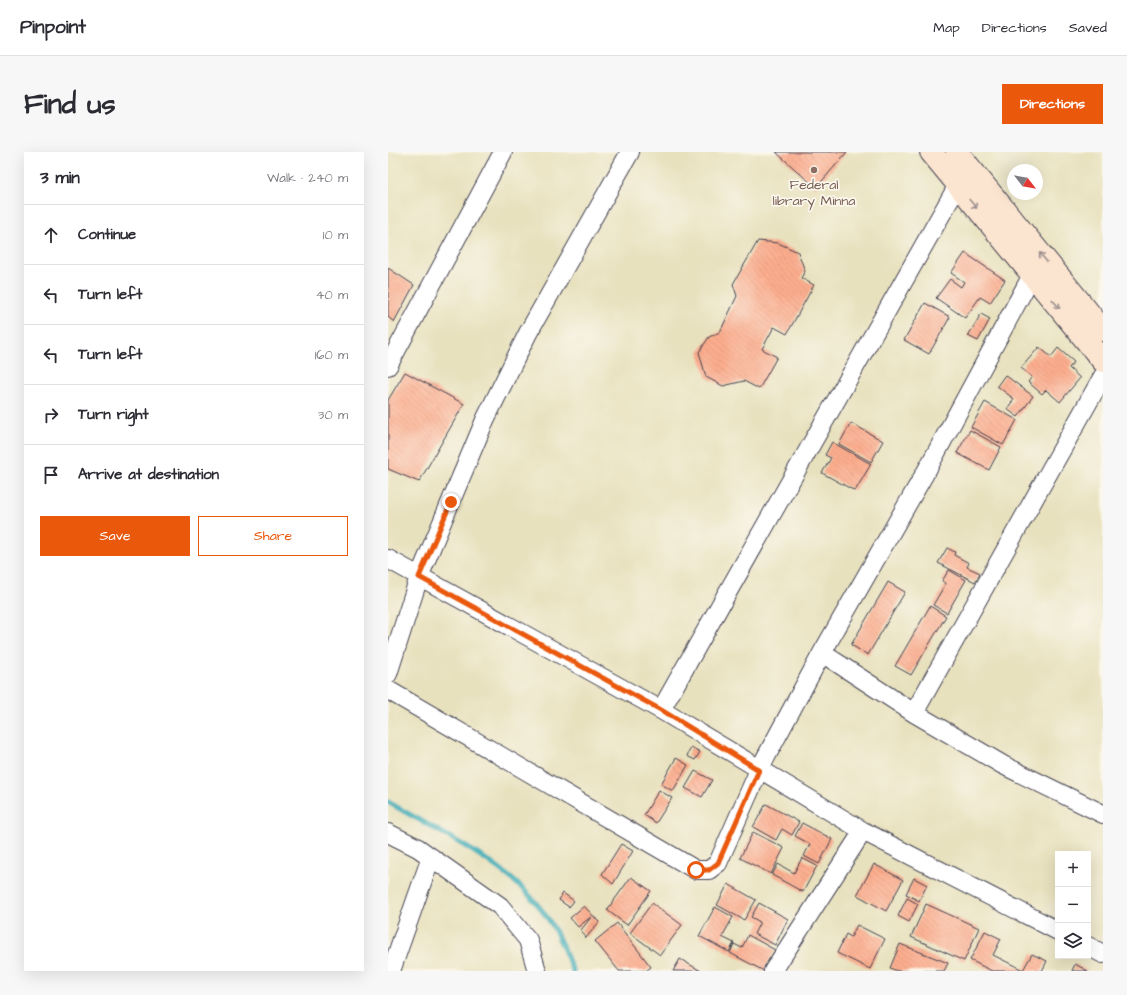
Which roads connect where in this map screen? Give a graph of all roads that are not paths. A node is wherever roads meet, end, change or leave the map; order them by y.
1 (503, 152) edge
2 (630, 152) edge
3 (931, 152) edge
4 (957, 152) edge
5 (958, 185) junction
6 (1032, 276) junction
7 (1103, 330) edge
8 (1103, 361) edge
9 (388, 366) edge
10 (1103, 376) edge
11 (388, 559) edge
12 (419, 577) junction
13 (822, 653) junction
14 (388, 674) edge
15 (388, 690) edge
16 (661, 710) junction
17 (914, 713) junction
18 (759, 770) junction
19 (1103, 814) edge
20 (863, 831) junction
21 (388, 833) edge
22 (430, 857) junction
23 (1055, 929) edge
24 (1091, 948) edge
25 (1103, 954) edge
26 (391, 971) edge
27 (537, 971) edge
28 (773, 971) edge

1 - 9 street
2 - 12 street
3 - 5 main road
7 -> 4 main road
5 -> 6 main road
5 - 16 street
6 -> 8 main road
6 - 13 street
10 - 17 street
11 - 12 street
12 - 14 street
12 - 16 street
13 - 17 street
13 - 18 street
15 - 18 street
16 - 18 street
17 - 19 street
18 - 20 street
20 - 23 street
20 - 28 street
21 - 22 street
22 - 26 street
22 - 27 street
24 - 25 street

